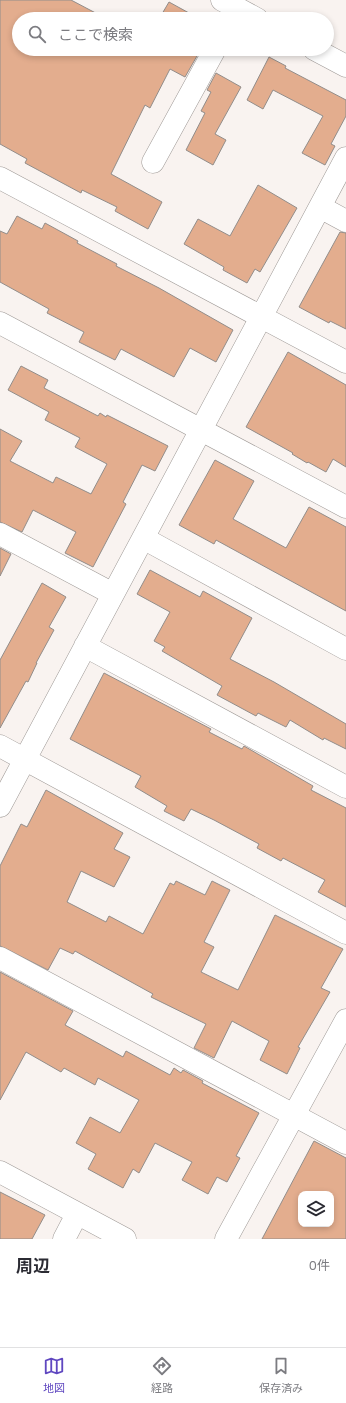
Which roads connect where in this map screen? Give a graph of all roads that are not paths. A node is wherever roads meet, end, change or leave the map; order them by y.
1 (211, 56) edge
2 (327, 56) edge
3 (346, 66) edge
4 (346, 158) edge
5 (152, 162) dead end
6 (0, 178) edge
7 (320, 207) junction
8 (346, 221) edge
9 (261, 317) junction
10 (0, 323) edge
11 (346, 362) edge
12 (201, 429) junction
13 (346, 507) edge
14 (0, 534) edge
15 (143, 538) junction
16 (113, 594) junction
17 (85, 646) junction
18 (346, 649) edge
19 (0, 746) edge
20 (25, 760) junction
21 (346, 787) edge
22 (0, 806) edge
23 (346, 933) edge
24 (0, 958) edge
25 (346, 1020) edge
26 (295, 1116) junction
27 (346, 1143) edge
28 (0, 1172) edge
29 (77, 1214) junction
30 (64, 1239) edge
31 (125, 1239) edge
32 (226, 1239) edge

1 - 5 street
2 - 3 street
4 - 7 street
6 - 9 street
7 - 8 street
7 - 9 street
9 - 11 street
9 - 12 street
10 - 12 street
12 - 13 street
12 - 15 street
14 - 16 street
15 - 16 street
15 - 18 street
16 - 17 street
17 - 20 street
17 - 21 street
19 - 20 street
20 - 22 street
20 - 23 street
24 - 26 street
25 - 26 street
26 - 27 street
26 - 32 street
28 - 29 street
29 - 30 street
29 - 31 street

